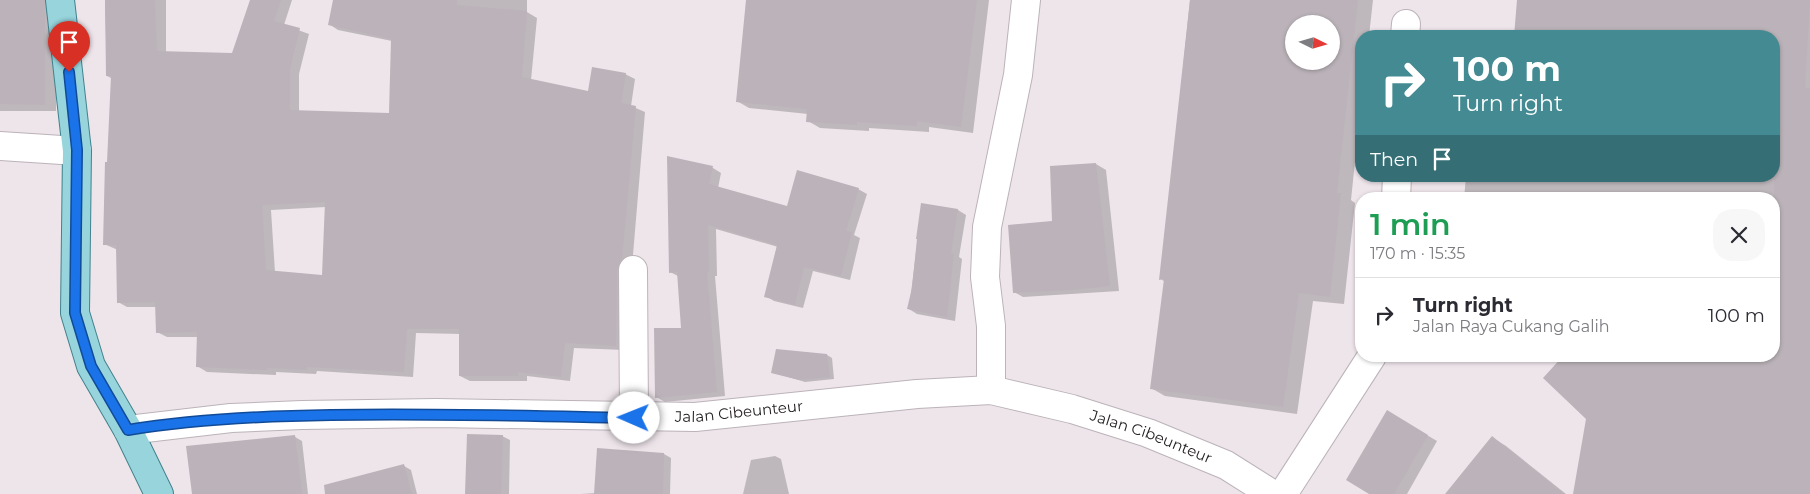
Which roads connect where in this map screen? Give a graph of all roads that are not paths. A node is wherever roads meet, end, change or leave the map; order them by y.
1 (60, 0) edge
2 (1026, 0) edge
3 (0, 146) edge
4 (77, 150) junction
5 (634, 270) dead end
6 (1368, 362) edge
7 (991, 390) junction
8 (634, 418) junction
9 (128, 430) junction
10 (158, 494) edge
11 (1272, 494) edge
12 (1283, 494) edge

1 - 4 main road
2 - 7 street
3 - 4 street
4 - 9 main road
5 - 8 street
6 - 12 street
7 - 8 street, Jalan Cibeunteur
7 - 11 street, Jalan Cibeunteur
8 - 9 street, Jalan Cibeunteur
9 - 10 main road

